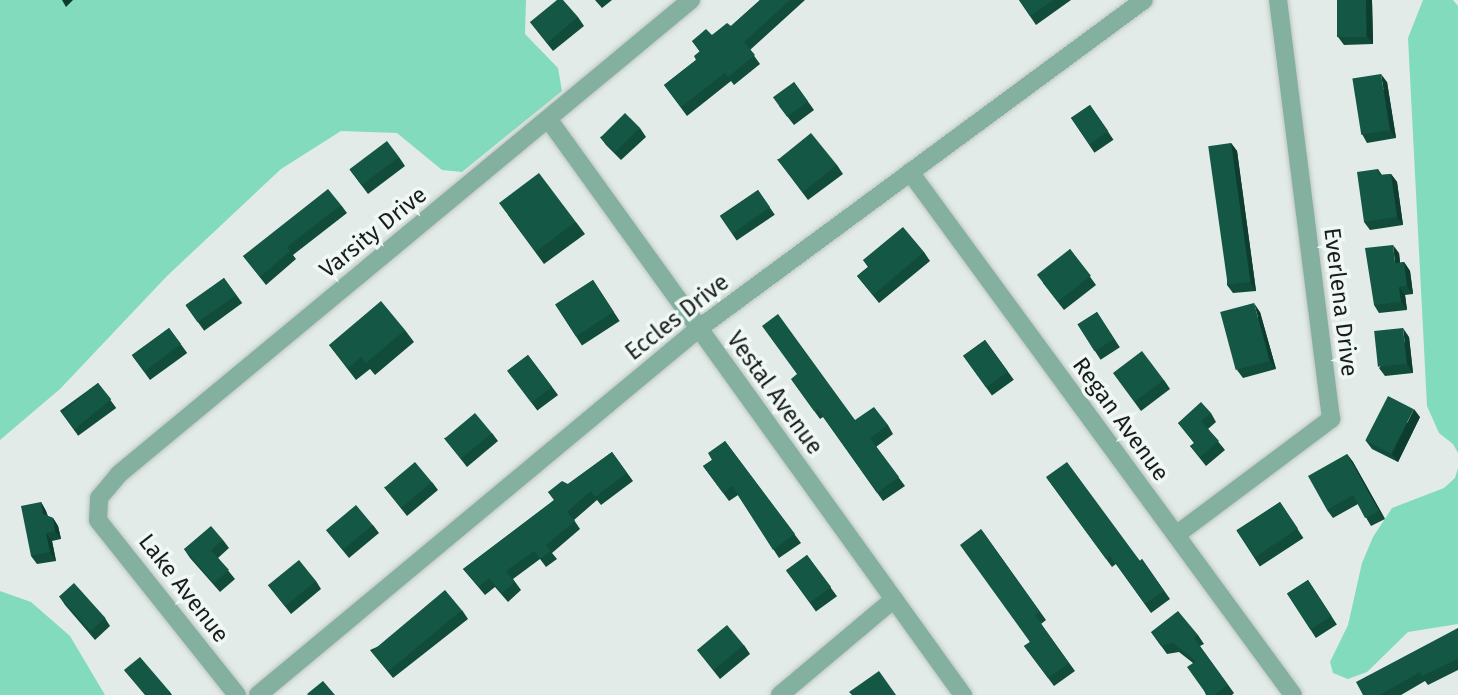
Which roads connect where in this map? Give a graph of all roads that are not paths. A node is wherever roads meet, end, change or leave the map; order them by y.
1 (691, 0) edge
2 (1144, 0) edge
3 (1278, 0) edge
4 (548, 120) junction
5 (910, 172) junction
6 (698, 328) junction
7 (97, 509) joint
8 (1176, 535) junction
9 (894, 599) junction
10 (237, 695) edge
11 (258, 695) edge
12 (780, 695) edge
13 (963, 695) edge
14 (1293, 695) edge

1 - 4 street, Varsity Drive
2 - 5 street, Eccles Drive
3 - 8 street, Everlena Drive
4 - 6 street, Vestal Avenue
4 - 7 street, Varsity Drive
5 - 6 street, Eccles Drive
5 - 8 street, Regan Avenue
6 - 9 street, Vestal Avenue
6 - 11 street, Eccles Drive
7 - 10 street, Lake Avenue
8 - 14 street, Regan Avenue
9 - 12 street
9 - 13 street, Vestal Avenue

